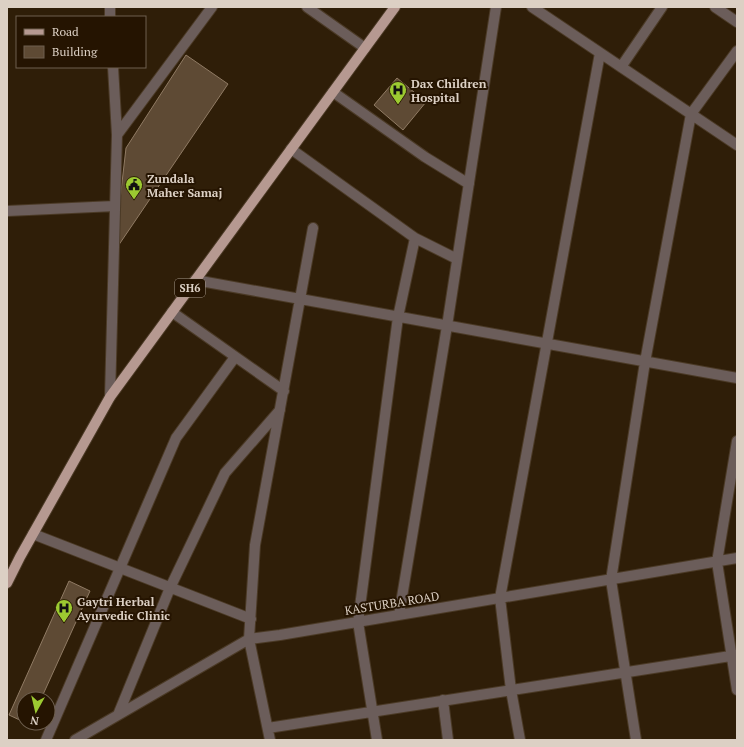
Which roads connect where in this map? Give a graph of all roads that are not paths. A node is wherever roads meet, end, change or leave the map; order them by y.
1 (212, 7) edge
2 (307, 7) edge
3 (395, 7) edge
4 (496, 7) edge
5 (532, 7) edge
6 (662, 7) edge
7 (715, 7) edge
8 (737, 22) edge
9 (365, 48) junction
10 (737, 52) edge
11 (600, 53) junction
12 (621, 67) junction
13 (113, 68) edge
14 (333, 92) junction
15 (691, 114) junction
16 (117, 135) junction
17 (737, 145) edge
18 (291, 149) junction
19 (469, 184) junction
20 (115, 206) junction
21 (7, 211) edge
22 (313, 228) dead end
23 (415, 238) junction
24 (457, 259) junction
25 (195, 280) junction
26 (301, 299) junction
27 (172, 312) junction
28 (398, 317) junction
29 (447, 326) junction
30 (546, 344) junction
31 (235, 357) junction
32 (645, 362) junction
33 (737, 378) edge
34 (284, 391) junction
35 (110, 397) junction
36 (280, 410) junction
37 (737, 441) edge
38 (33, 534) junction
39 (737, 558) edge
40 (717, 562) junction
41 (120, 568) junction
42 (611, 580) junction
43 (7, 583) edge
44 (170, 588) junction
45 (500, 598) junction
46 (399, 615) junction
47 (251, 619) junction
48 (358, 622) junction
49 (249, 639) junction
50 (734, 655) edge
51 (626, 672) junction
52 (512, 690) junction
53 (737, 690) edge
54 (443, 700) junction
55 (373, 711) junction
56 (118, 715) junction
57 (268, 728) junction
58 (46, 740) edge
59 (75, 740) edge
60 (270, 740) edge
61 (377, 740) edge
62 (448, 740) edge
63 (520, 740) edge
64 (636, 740) edge

1 - 16 street
2 - 9 street
3 - 9 main road, SH6
4 - 19 street
5 - 11 street
6 - 12 street
7 - 8 street
9 - 14 main road, SH6
10 - 15 street
11 - 12 street
11 - 30 street
12 - 15 street
13 - 16 street
14 - 18 main road, SH6
14 - 19 street
15 - 17 street
15 - 32 street
16 - 20 street
18 - 23 street
18 - 25 main road, SH6
19 - 24 street
20 - 21 street
20 - 35 street
22 - 26 street
23 - 24 street
23 - 28 street
24 - 29 street
25 - 26 street
25 - 27 main road, SH6
26 - 28 street
26 - 34 street
27 - 31 street
27 - 35 main road, SH6
28 - 29 street
28 - 48 street
29 - 30 street
29 - 46 street
30 - 32 street
30 - 45 street
31 - 34 street
31 - 41 street
32 - 33 street
32 - 42 street
34 - 36 street
35 - 38 main road, SH6
36 - 44 street
36 - 47 street
37 - 40 street
38 - 41 street
38 - 43 main road, SH6
39 - 40 street, KASTURBA ROAD
40 - 42 street, KASTURBA ROAD
40 - 50 street
41 - 44 street
41 - 58 street
42 - 45 street, KASTURBA ROAD
42 - 51 street
44 - 47 street
44 - 56 street
45 - 46 street, KASTURBA ROAD
45 - 52 street
46 - 48 street, KASTURBA ROAD
47 - 49 street
48 - 49 street, KASTURBA ROAD
48 - 55 street
49 - 56 street, KASTURBA ROAD
49 - 57 street
50 - 51 street
50 - 53 street
51 - 52 street
51 - 64 street
52 - 54 street
52 - 63 street
54 - 55 street
54 - 62 street
55 - 57 street
55 - 61 street
56 - 59 street, KASTURBA ROAD
57 - 60 street

